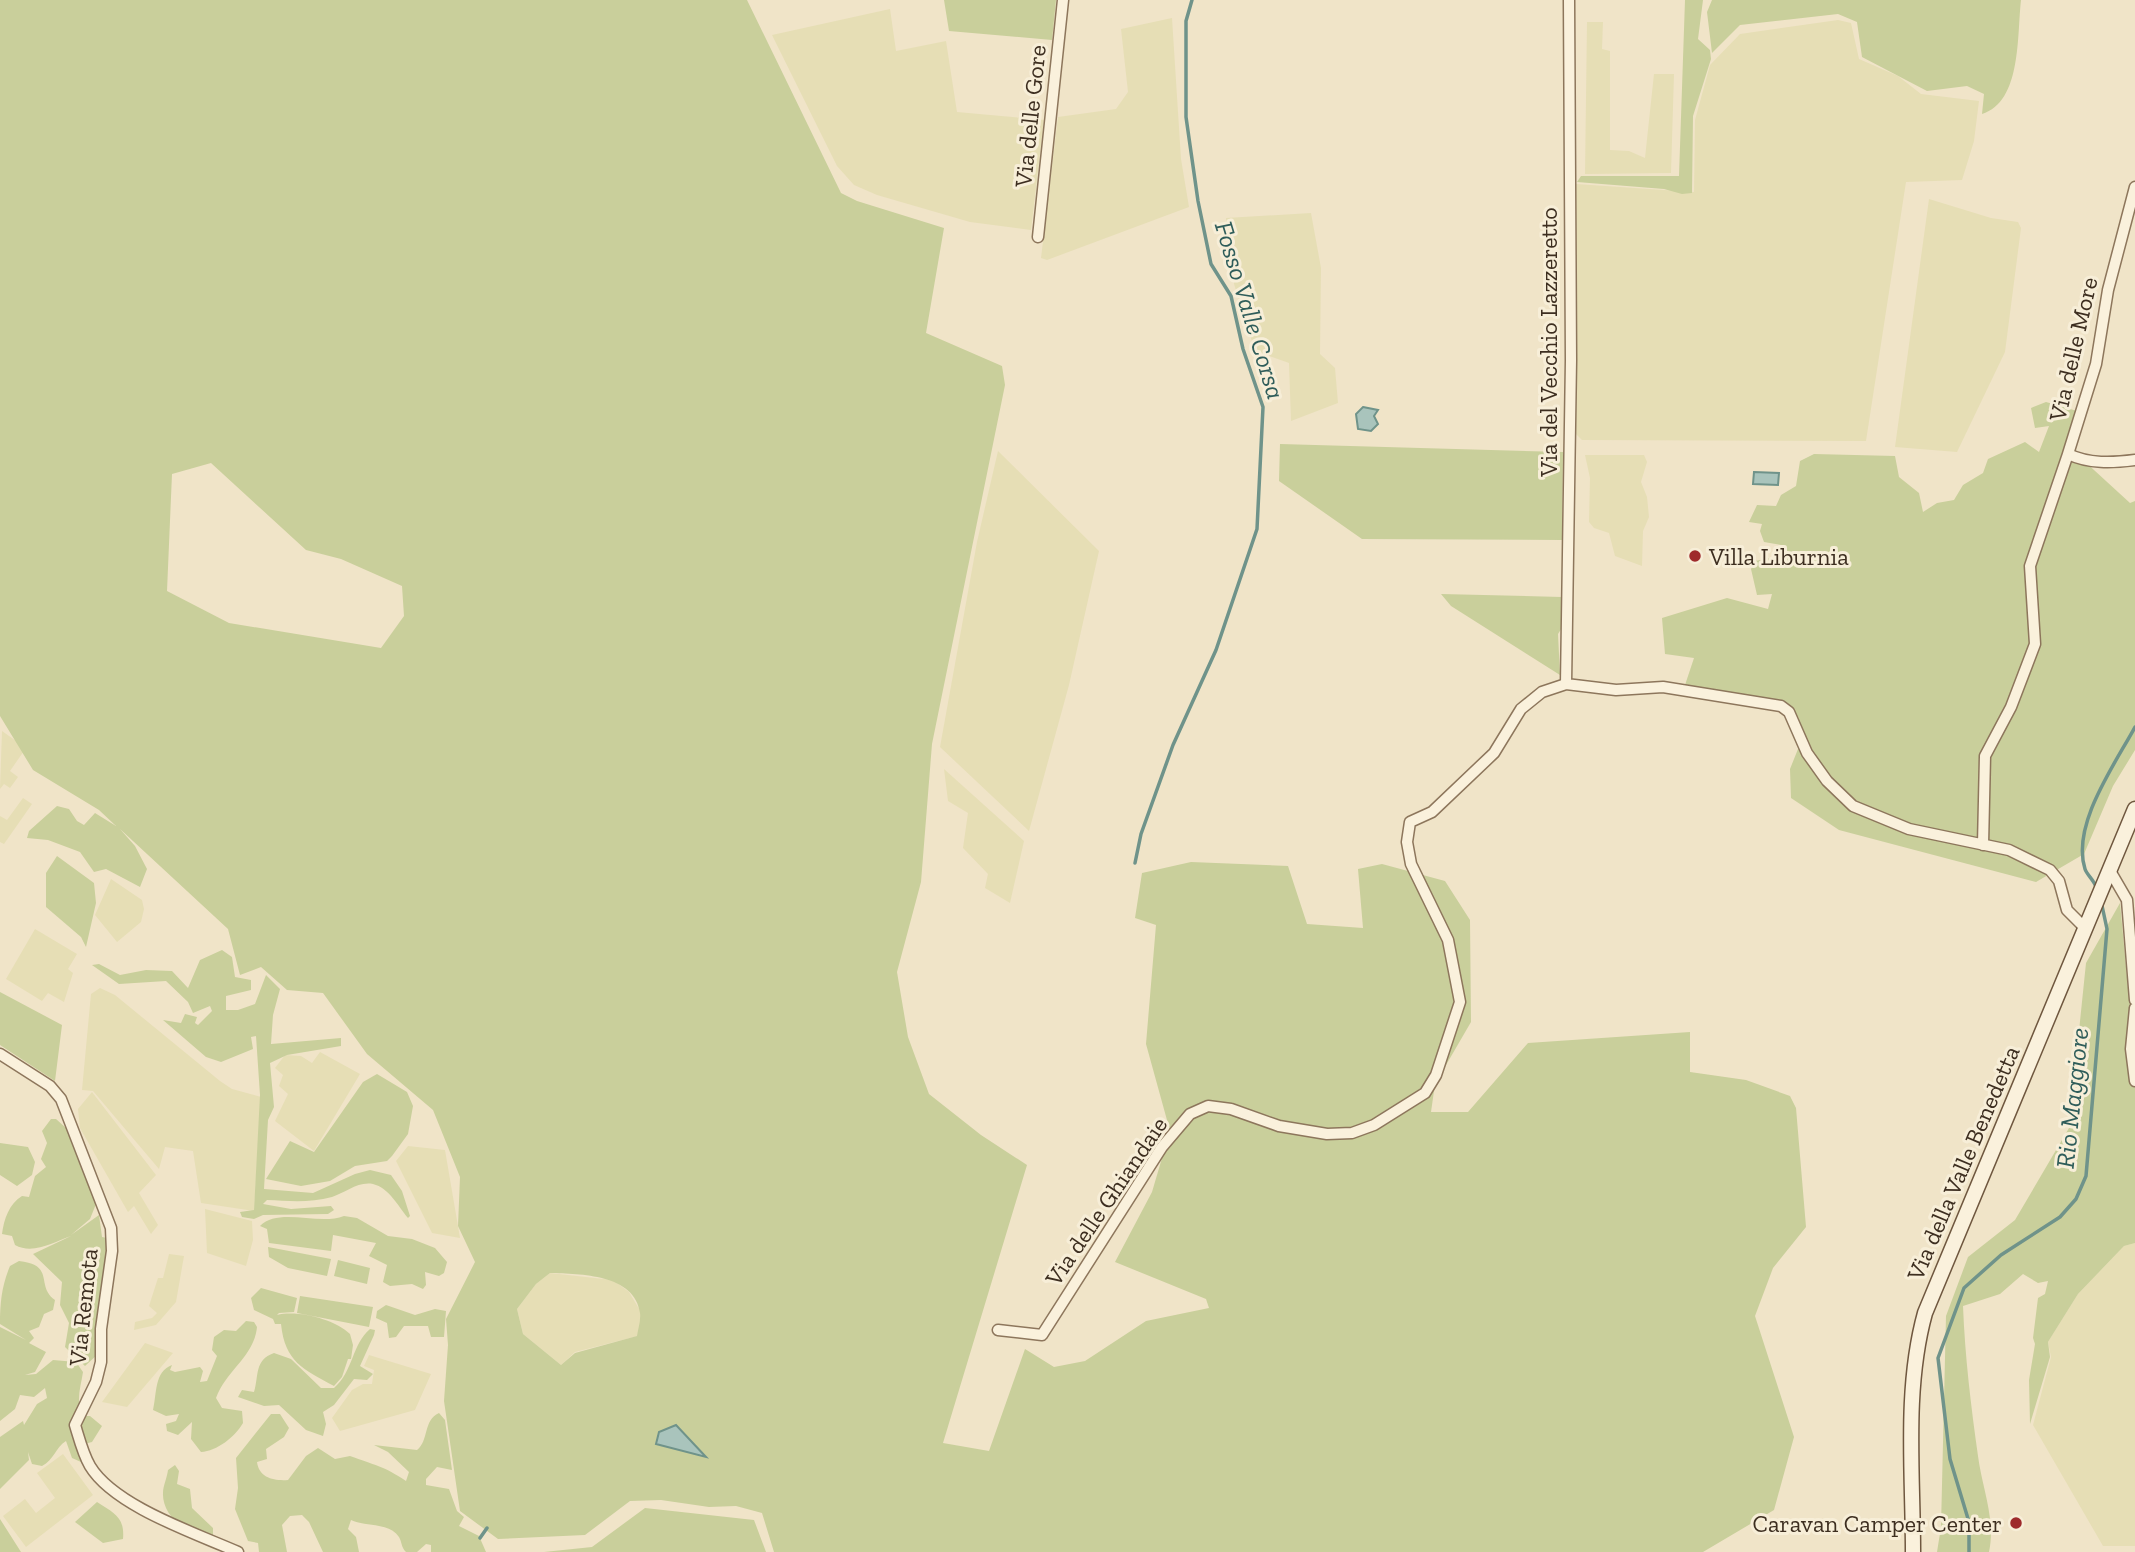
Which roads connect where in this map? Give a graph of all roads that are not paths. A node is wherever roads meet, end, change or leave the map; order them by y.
1 (1063, 0) edge
2 (1569, 0) edge
3 (2135, 187) edge
4 (1038, 237) dead end
5 (2068, 454) junction
6 (2135, 460) edge
7 (1566, 684) junction
8 (2135, 809) edge
9 (1983, 845) junction
10 (2107, 875) junction
11 (2131, 901) edge
12 (2085, 928) junction
13 (2135, 1000) edge
14 (2135, 1008) edge
15 (0, 1054) edge
16 (2135, 1082) edge
17 (998, 1330) dead end
18 (238, 1552) edge
19 (1913, 1552) edge

1 - 4 street, Via delle Gore
2 - 7 street, Via del Vecchio Lazzeretto
3 - 5 street, Via delle More
5 - 6 street, Via delle More
5 - 9 street
7 - 9 street
7 - 17 street, Via delle Ghiandaie
8 - 10 main road, Via della Valle Benedetta
9 - 12 street
10 - 11 street
10 - 12 main road, Via della Valle Benedetta
11 - 13 street
12 - 19 main road, Via della Valle Benedetta
14 - 16 street
15 - 18 street, Via Remota

